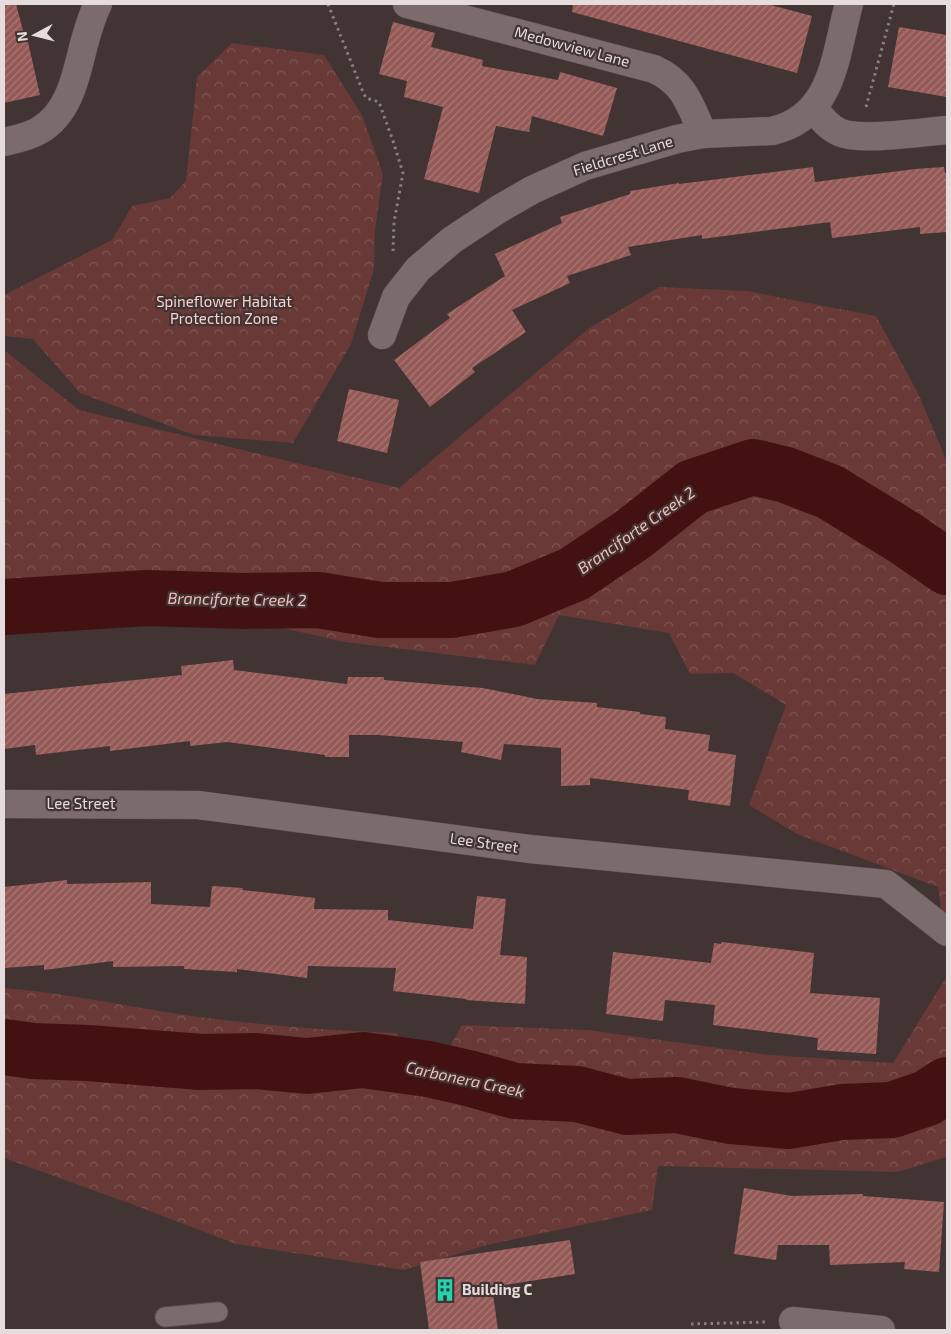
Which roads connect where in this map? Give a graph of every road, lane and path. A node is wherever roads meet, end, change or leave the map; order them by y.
1 (98, 4) edge
2 (328, 4) edge
3 (408, 4) edge
4 (849, 4) edge
5 (894, 4) edge
6 (814, 108) junction
7 (867, 114) dead end
8 (947, 130) edge
9 (703, 134) junction
10 (4, 142) edge
11 (410, 278) junction
12 (382, 335) dead end
13 (4, 804) edge
14 (947, 932) edge
15 (218, 1312) dead end
16 (165, 1317) dead end
17 (793, 1321) joint
18 (691, 1324) dead end
19 (881, 1330) edge

1 - 10 street
2 - 11 path
3 - 9 street, Medowview Lane
4 - 6 street, Fieldcrest Lane
5 - 7 path
6 - 8 street
6 - 9 street, Fieldcrest Lane
9 - 11 street, Fieldcrest Lane
11 - 12 street, Fieldcrest Lane
13 - 14 street, Lee Street
15 - 16 lane
17 - 18 path
17 - 19 street

